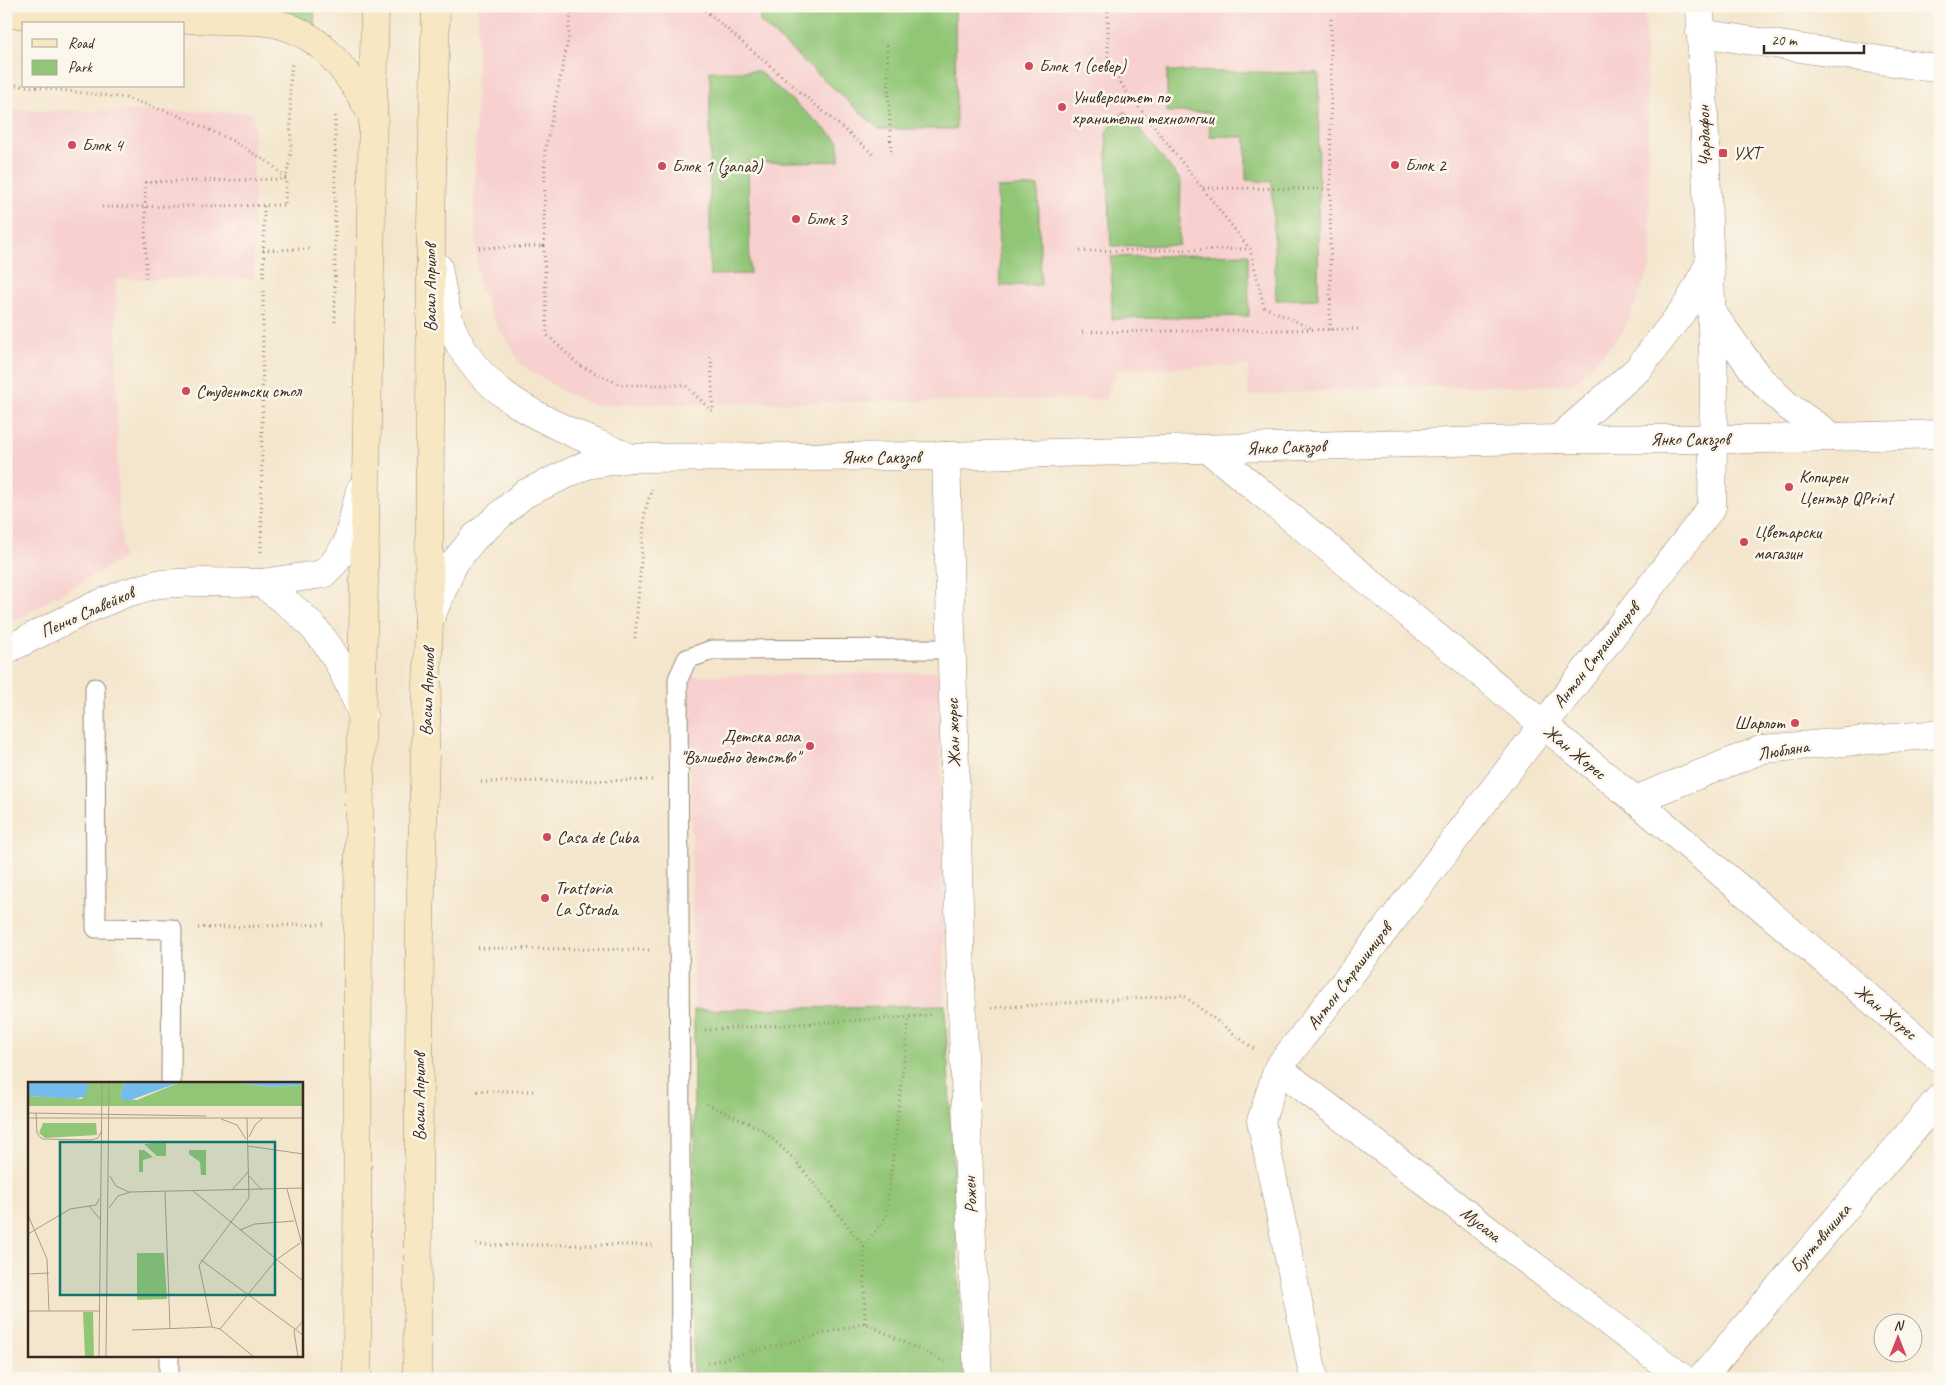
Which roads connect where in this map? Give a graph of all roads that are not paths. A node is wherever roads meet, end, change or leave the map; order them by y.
1 (375, 6) edge
2 (436, 6) edge
3 (1700, 6) edge
4 (6, 14) edge
5 (1700, 33) junction
6 (1940, 69) edge
7 (374, 118) junction
8 (431, 225) junction
9 (1709, 265) junction
10 (1711, 311) junction
11 (1940, 434) edge
12 (1833, 437) junction
13 (1558, 439) junction
14 (1714, 440) junction
15 (1208, 449) junction
16 (946, 456) junction
17 (631, 458) junction
18 (366, 468) junction
19 (261, 583) junction
20 (429, 622) junction
21 (950, 649) junction
22 (6, 650) edge
23 (95, 688) dead end
24 (363, 715) junction
25 (1542, 725) junction
26 (1940, 734) edge
27 (1635, 800) junction
28 (962, 1010) joint
29 (1940, 1058) edge
30 (1278, 1068) junction
31 (171, 1082) edge
32 (1940, 1097) edge
33 (169, 1358) edge
34 (681, 1374) edge
35 (169, 1379) edge
36 (357, 1379) edge
37 (417, 1379) edge
38 (978, 1379) edge
39 (1314, 1379) edge
40 (1684, 1379) edge
41 (1701, 1379) edge

1 - 7 main road
2 - 8 main road, Васил Априлов
3 - 5 street, Чардафон
4 - 7 main road
5 - 6 street
5 - 9 street, Чардафон
7 - 18 main road
8 - 17 street, Янко Сакъзов
8 - 20 main road, Васил Априлов
9 - 10 street, Антон Страшимиров
9 - 13 street
10 - 12 street
10 - 14 street, Антон Страшимиров
11 - 12 street, Янко Сакъзов
12 - 14 street, Янко Сакъзов
13 - 14 street, Янко Сакъзов
13 - 15 street, Янко Сакъзов
14 - 25 street, Антон Страшимиров
15 - 16 street, Янко Сакъзов
15 - 25 street, Жан Жорес
16 - 17 street, Янко Сакъзов
16 - 21 street, Жан жорес
17 - 20 street, Янко Сакъзов
18 - 19 street, Пенчо Славейков
18 - 24 main road
19 - 22 street, Пенчо Славейков
19 - 24 street
20 - 37 main road, Васил Априлов
21 - 28 street, Жан жорес
21 - 34 lane
23 - 31 lane
24 - 36 main road
25 - 27 street, Жан Жорес
25 - 30 street, Антон Страшимиров
26 - 27 street, Любляна
27 - 29 street, Жан Жорес
28 - 38 street, Рожен
30 - 39 street
30 - 40 street, Мусала
32 - 41 street, Бунтовнишка
33 - 35 lane

